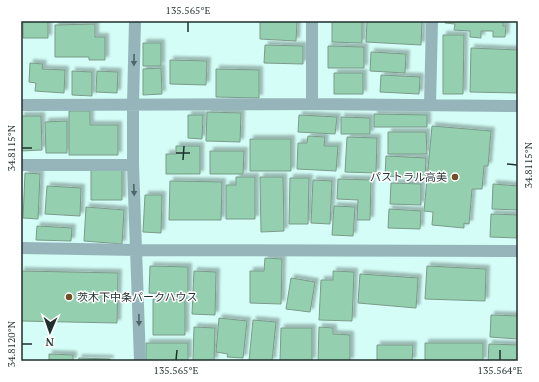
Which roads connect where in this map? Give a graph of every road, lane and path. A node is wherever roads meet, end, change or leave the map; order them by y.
1 (135, 21) edge
2 (312, 21) edge
3 (432, 21) edge
4 (133, 104) junction
5 (312, 104) junction
6 (21, 105) edge
7 (430, 105) junction
8 (518, 106) edge
9 (21, 165) edge
10 (134, 165) junction
11 (21, 248) edge
12 (137, 250) junction
13 (518, 251) edge
14 (140, 361) edge

1 -> 4 street
2 - 5 street
3 - 7 street
4 - 5 street
4 - 6 street
4 - 10 street
5 - 7 street
7 - 8 street
9 - 10 street
10 -> 12 street
11 - 12 street
12 - 13 street
12 -> 14 street

